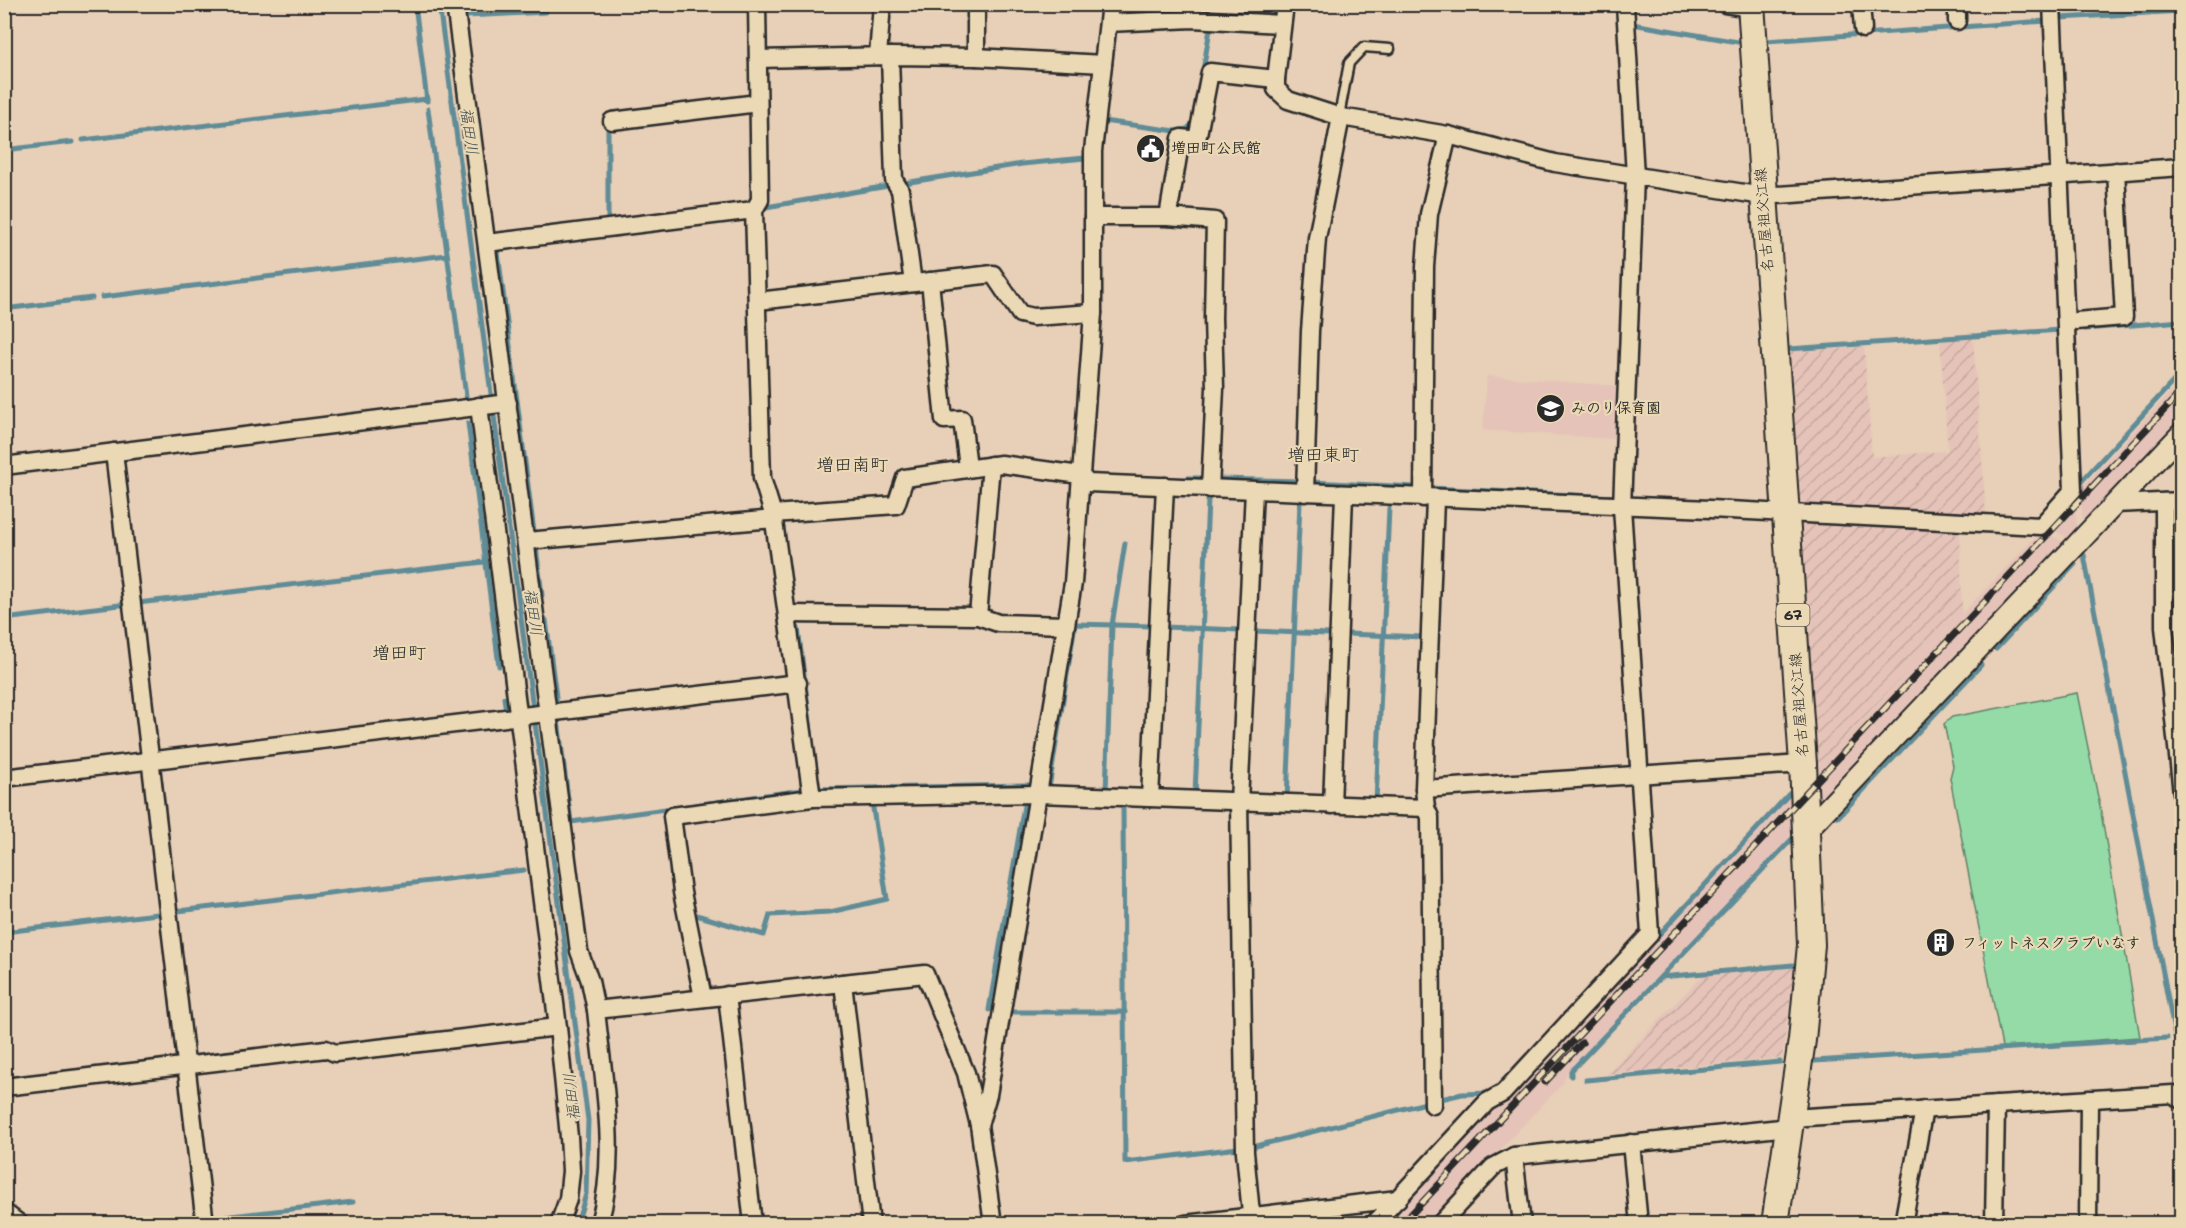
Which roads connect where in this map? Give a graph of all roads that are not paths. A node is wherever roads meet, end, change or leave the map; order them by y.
1 (455, 4) edge
2 (757, 4) edge
3 (882, 4) edge
4 (976, 4) edge
5 (1110, 4) edge
6 (1285, 4) edge
7 (1624, 4) edge
8 (1725, 4) edge
9 (1862, 4) edge
10 (2052, 4) edge
11 (1751, 6) edge
12 (1108, 23) junction
13 (1281, 24) junction
14 (1863, 29) dead end
15 (1390, 49) dead end
16 (884, 56) junction
17 (976, 57) junction
18 (758, 59) junction
19 (1103, 64) junction
20 (1276, 80) junction
21 (758, 104) junction
22 (1340, 117) junction
23 (612, 121) dead end
24 (1448, 135) junction
25 (2181, 167) edge
26 (2116, 171) junction
27 (2059, 175) junction
28 (1635, 176) junction
29 (1762, 196) junction
30 (754, 210) junction
31 (1093, 217) junction
32 (1168, 217) junction
33 (487, 243) junction
34 (930, 281) junction
35 (913, 283) junction
36 (758, 301) junction
37 (1094, 313) junction
38 (2076, 321) dead end
39 (504, 403) junction
40 (481, 406) junction
41 (2181, 433) edge
42 (114, 452) junction
43 (991, 465) junction
44 (4, 466) edge
45 (968, 467) junction
46 (1080, 475) junction
47 (1165, 486) junction
48 (1210, 489) junction
49 (1254, 490) junction
50 (1305, 493) junction
51 (1344, 495) junction
52 (1429, 498) junction
53 (2181, 501) edge
54 (2164, 502) junction
55 (2114, 504) junction
56 (1622, 507) junction
57 (1786, 514) junction
58 (774, 517) junction
59 (527, 541) junction
60 (788, 614) junction
61 (978, 616) junction
62 (1065, 625) junction
63 (798, 683) junction
64 (546, 713) junction
65 (522, 716) junction
66 (150, 760) junction
67 (1803, 764) junction
68 (1641, 776) junction
69 (4, 778) edge
70 (1424, 789) junction
71 (2181, 793) edge
72 (1039, 794) junction
73 (812, 798) junction
74 (1150, 798) junction
75 (1239, 802) junction
76 (1332, 805) junction
77 (1426, 808) junction
78 (1807, 830) junction
79 (843, 983) junction
80 (727, 996) junction
81 (703, 998) junction
82 (596, 1010) junction
83 (558, 1027) junction
84 (187, 1065) junction
85 (4, 1086) edge
86 (2089, 1099) junction
87 (2181, 1101) edge
88 (1432, 1105) dead end
89 (1996, 1105) junction
90 (1924, 1109) junction
91 (1790, 1122) junction
92 (979, 1125) junction
93 (1631, 1143) junction
94 (1514, 1156) junction
95 (1398, 1199) junction
96 (4, 1212) edge
97 (1251, 1220) edge
98 (20, 1224) edge
99 (205, 1224) edge
100 (559, 1224) edge
101 (599, 1224) edge
102 (753, 1224) edge
103 (871, 1224) edge
104 (993, 1224) edge
105 (1185, 1224) edge
106 (1374, 1224) edge
107 (1440, 1224) edge
108 (1522, 1224) edge
109 (1639, 1224) edge
110 (1775, 1224) edge
111 (1904, 1224) edge
112 (1994, 1224) edge
113 (2088, 1224) edge

1 - 33 street
2 - 18 street
3 - 16 street
4 - 17 street
5 - 12 street
6 - 13 street
7 - 28 street
8 - 11 street
9 - 14 street
10 - 27 street
11 - 29 main road, 名古屋祖父江線 / 67
12 - 13 street
12 - 19 street
13 - 20 street
15 - 22 lane
16 - 17 street
16 - 18 street
16 - 35 street
17 - 19 street
18 - 21 street
19 - 31 street
20 - 22 street
20 - 32 street
21 - 23 street
21 - 30 street
22 - 24 street
22 - 50 street
24 - 28 street
24 - 52 street
25 - 26 street
26 - 27 street
26 - 38 street
27 - 29 street
27 - 57 street
28 - 29 street
28 - 56 street
29 - 57 main road, 名古屋祖父江線 / 67
30 - 33 street
30 - 36 street
31 - 32 street
31 - 37 street
32 - 48 street
33 - 39 street
34 - 35 street
34 - 37 street
34 - 45 street
35 - 36 street
36 - 58 street
37 - 46 street
39 - 40 street
39 - 59 street
40 - 42 street
40 - 65 street
41 - 55 street
42 - 44 street
42 - 66 street
43 - 45 street
43 - 46 street
43 - 61 street
45 - 58 street
46 - 47 street
46 - 62 street
47 - 48 street
47 - 74 street
48 - 49 street
49 - 50 street
49 - 75 street
50 - 51 street
51 - 52 street
51 - 76 street
52 - 56 street
52 - 70 street
53 - 54 street
54 - 55 street
54 - 71 street
55 - 78 street
56 - 57 street
56 - 68 street
57 - 67 main road, 名古屋祖父江線 / 67
58 - 59 street
58 - 60 street
59 - 64 street
60 - 61 street
60 - 63 street
61 - 62 street
62 - 72 street
63 - 64 street
63 - 73 street
64 - 65 street
64 - 82 street
65 - 66 street
65 - 83 street
66 - 69 street
66 - 84 street
67 - 68 street
67 - 78 main road, 名古屋祖父江線 / 67
68 - 70 street
68 - 95 street
70 - 77 street
72 - 73 street
72 - 74 street
72 - 92 street
73 - 81 street
74 - 75 street
75 - 76 street
75 - 97 street
76 - 77 street
77 - 88 street
78 - 91 main road, 名古屋祖父江線 / 67
79 - 80 street
79 - 92 street
79 - 103 street
80 - 81 street
80 - 102 street
81 - 82 street
82 - 101 street
83 - 84 street
83 - 100 street
84 - 85 street
84 - 99 street
86 - 87 street
86 - 89 street
86 - 113 street
89 - 90 street
89 - 112 street
90 - 91 street
90 - 111 street
91 - 93 street
91 - 110 main road, 名古屋祖父江線 / 67
92 - 104 street
93 - 94 street
93 - 109 street
94 - 107 street
94 - 108 street
95 - 97 street
95 - 106 street
96 - 98 street
97 - 105 street

